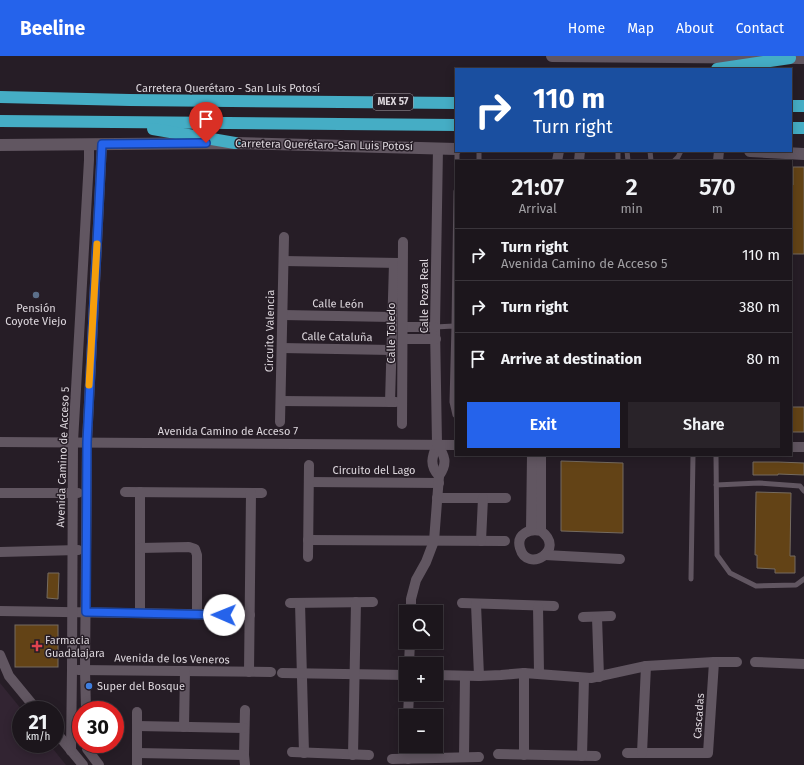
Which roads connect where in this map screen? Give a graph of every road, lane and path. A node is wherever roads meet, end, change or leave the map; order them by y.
1 (552, 56) edge
2 (790, 58) junction
3 (804, 58) edge
4 (725, 68) edge
5 (0, 97) edge
6 (455, 101) edge
7 (792, 106) edge
8 (804, 106) edge
9 (0, 121) edge
10 (115, 123) junction
11 (455, 125) edge
12 (792, 128) edge
13 (804, 128) edge
14 (235, 143) junction
15 (89, 144) junction
16 (102, 144) junction
17 (0, 145) edge
18 (438, 148) junction
19 (455, 150) edge
20 (768, 152) edge
21 (804, 154) edge
22 (99, 194) junction
23 (87, 195) junction
24 (284, 238) dead end
25 (403, 242) dead end
26 (84, 259) junction
27 (96, 259) junction
28 (284, 261) junction
29 (398, 263) junction
30 (81, 314) junction
31 (283, 315) junction
32 (392, 316) junction
33 (93, 317) junction
34 (455, 326) edge
35 (402, 327) junction
36 (436, 327) junction
37 (403, 339) junction
38 (436, 339) junction
39 (282, 348) junction
40 (391, 350) junction
41 (78, 368) junction
42 (90, 369) junction
43 (454, 378) edge
44 (281, 401) junction
45 (390, 402) junction
46 (402, 402) junction
47 (455, 415) edge
48 (280, 422) dead end
49 (402, 424) dead end
50 (0, 442) edge
51 (73, 442) junction
52 (87, 442) junction
53 (437, 444) junction
54 (455, 445) edge
55 (792, 447) edge
56 (804, 447) edge
57 (532, 456) edge
58 (541, 456) edge
59 (693, 456) edge
60 (716, 456) edge
61 (309, 465) dead end
62 (439, 479) junction
63 (309, 482) junction
64 (536, 483) junction
65 (716, 485) junction
66 (804, 491) edge
67 (125, 492) dead end
68 (140, 492) junction
69 (0, 493) edge
70 (73, 493) junction
71 (86, 493) junction
72 (251, 493) junction
73 (262, 493) dead end
74 (437, 498) junction
75 (482, 498) junction
76 (506, 498) dead end
77 (536, 530) junction
78 (308, 540) junction
79 (434, 541) junction
80 (481, 541) junction
81 (505, 541) dead end
82 (140, 548) junction
83 (73, 550) junction
84 (86, 550) junction
85 (0, 552) edge
86 (545, 555) junction
87 (308, 557) dead end
88 (620, 559) dead end
89 (691, 579) dead end
90 (804, 579) edge
91 (356, 602) junction
92 (373, 602) dead end
93 (290, 603) dead end
94 (300, 603) junction
95 (462, 603) dead end
96 (476, 604) junction
97 (411, 605) edge
98 (538, 606) junction
99 (554, 606) dead end
100 (0, 611) edge
101 (73, 612) junction
102 (86, 612) junction
103 (140, 613) junction
104 (197, 614) junction
105 (250, 615) junction
106 (611, 616) dead end
107 (583, 617) dead end
108 (597, 617) junction
109 (0, 655) edge
110 (714, 662) junction
111 (737, 662) dead end
112 (755, 662) dead end
113 (804, 664) edge
114 (646, 666) junction
115 (72, 670) junction
116 (85, 670) junction
117 (185, 671) junction
118 (249, 672) junction
119 (271, 672) dead end
120 (282, 673) dead end
121 (302, 673) junction
122 (524, 673) junction
123 (539, 673) junction
124 (355, 674) junction
125 (399, 674) edge
126 (443, 675) edge
127 (465, 676) junction
128 (478, 676) junction
129 (599, 677) junction
130 (584, 678) junction
131 (30, 701) edge
132 (86, 701) edge
133 (245, 710) dead end
134 (137, 712) dead end
135 (137, 726) junction
136 (184, 727) junction
137 (244, 728) junction
138 (64, 742) edge
139 (71, 751) junction
140 (292, 752) dead end
141 (91, 753) edge
142 (304, 753) junction
143 (408, 753) edge
144 (627, 753) dead end
145 (642, 753) junction
146 (137, 754) junction
147 (498, 754) dead end
148 (353, 755) junction
149 (369, 755) dead end
150 (524, 755) junction
151 (582, 756) junction
152 (596, 756) dead end
153 (464, 757) junction
154 (479, 757) dead end
155 (392, 759) dead end
156 (408, 759) junction
157 (245, 760) edge
158 (83, 765) edge
159 (99, 765) edge
160 (137, 765) edge

1 - 2 main road
2 - 3 main road
2 - 4 highway
5 - 6 highway, Carretera Querétaro - San Luis Potosí / MEX 57
7 - 8 highway
9 - 10 highway, MEX 57
10 - 11 highway, MEX 57
10 - 14 highway
12 - 13 highway
14 - 16 main road, Carretera Querétaro-San Luis Potosí
14 - 18 main road, Carretera Querétaro-San Luis Potosí
15 - 16 main road, Carretera Querétaro-San Luis Potosí
15 - 17 main road, Carretera Querétaro-San Luis Potosí
15 - 23 street, Avenida Camino de Acceso 5
16 - 22 street, Avenida Camino de Acceso 5
18 - 19 main road, Carretera Querétaro-San Luis Potosí
18 - 36 street, Calle Poza Real
20 - 21 main road
22 - 23 street
22 - 27 street, Avenida Camino de Acceso 5
23 - 26 street, Avenida Camino de Acceso 5
24 - 28 street, Circuito Valencia
25 - 29 street, Calle Toledo
26 - 27 street
26 - 30 street, Avenida Camino de Acceso 5
27 - 33 street, Avenida Camino de Acceso 5
28 - 29 street
28 - 31 street, Circuito Valencia
29 - 32 street, Calle Toledo
29 - 35 street, Calle Toledo
30 - 33 street
30 - 41 street, Avenida Camino de Acceso 5
31 - 32 street, Calle León
31 - 39 street, Circuito Valencia
32 - 40 street, Calle Toledo
33 - 42 street, Avenida Camino de Acceso 5
34 - 36 lane
34 - 43 lane
35 - 36 street
35 - 37 street, Calle Toledo
36 - 38 street, Calle Poza Real
37 - 38 street
37 - 46 street, Calle Toledo
38 - 53 street, Calle Poza Real
39 - 40 street, Calle Cataluña
39 - 44 street, Circuito Valencia
40 - 45 street, Calle Toledo
41 - 42 street
41 - 51 street, Avenida Camino de Acceso 5
42 - 52 street, Avenida Camino de Acceso 5
43 - 47 lane
44 - 45 street
44 - 48 street, Circuito Valencia
45 - 46 street
46 - 49 street, Calle Toledo
50 - 51 street, Avenida Camino de Acceso 7
51 - 52 street, Avenida Camino de Acceso 7
51 - 70 street, Avenida Camino de Acceso 5
52 - 53 street, Avenida Camino de Acceso 7
52 - 71 street, Avenida Camino de Acceso 5
53 - 54 street, Avenida Camino de Acceso 7
53 - 62 street
55 - 56 street
57 - 64 street
58 - 64 street
59 - 89 lane
60 - 65 lane
61 - 63 street
62 - 63 street, Circuito del Lago
62 - 74 street
63 - 78 street
64 - 77 street
65 - 66 lane
65 - 90 lane
67 - 68 street
68 - 72 street
68 - 82 street
69 - 70 street
70 - 71 street
70 - 83 street, Avenida Camino de Acceso 5
71 - 84 street, Avenida Camino de Acceso 5
72 - 73 street
72 - 105 street
74 - 75 street
74 - 79 street
75 - 76 street
75 - 80 street
77 - 86 street
77 - 86 street
78 - 79 street
78 - 87 street
79 - 80 street
79 - 97 street
80 - 81 street
82 - 103 street
82 - 104 street
83 - 84 street
83 - 85 street
83 - 101 street, Avenida Camino de Acceso 5
84 - 102 street, Avenida Camino de Acceso 5
86 - 88 street
91 - 92 street
91 - 94 street
91 - 124 street
93 - 94 street
94 - 121 street
95 - 96 street
96 - 98 street
96 - 128 street
98 - 99 street
98 - 123 street
100 - 101 street
101 - 102 street
101 - 115 street, Avenida Camino de Acceso 5
102 - 103 street
102 - 116 street, Avenida Camino de Acceso 5
103 - 104 street
104 - 105 street
105 - 118 street
106 - 108 street
107 - 108 street
108 - 129 street
109 - 131 street
110 - 111 street
110 - 114 street
110 - 145 street, Cascadas
112 - 113 street
114 - 129 street
114 - 145 street
115 - 116 street, Avenida de los Veneros
115 - 139 street, Avenida Camino de Acceso 5
116 - 117 street, Avenida de los Veneros
116 - 132 street, Avenida Camino de Acceso 5
117 - 118 street, Avenida de los Veneros
117 - 136 street
118 - 119 street, Avenida de los Veneros
120 - 121 street
121 - 124 street
121 - 142 street
122 - 123 street
122 - 128 street
122 - 150 street
123 - 130 street
124 - 125 street
124 - 148 street
126 - 127 street
127 - 128 street
127 - 153 street
129 - 130 street
130 - 151 street
133 - 137 street
134 - 135 street
135 - 136 street
135 - 146 street
136 - 137 street
137 - 157 street
138 - 139 street
139 - 158 street
140 - 142 street
141 - 159 street
142 - 148 street
143 - 156 street
144 - 145 street, Cascadas
146 - 157 street
146 - 160 street
147 - 150 street
148 - 149 street
150 - 151 street
151 - 152 street
153 - 154 street
153 - 156 street
155 - 156 street

